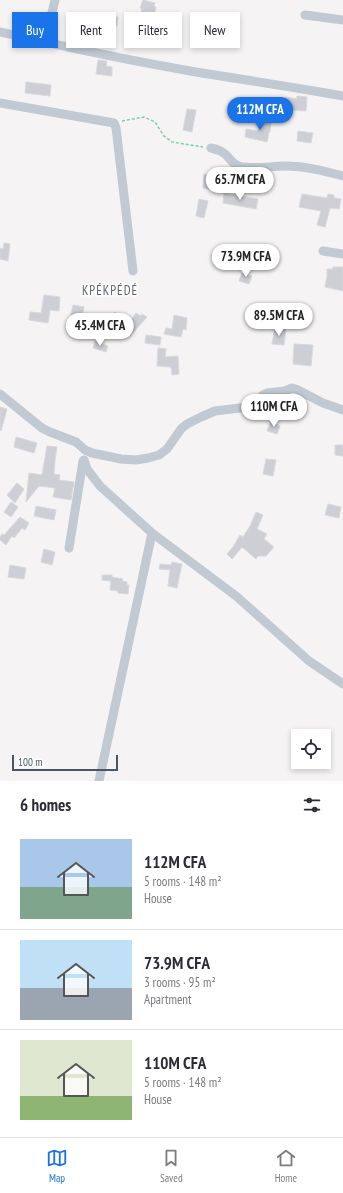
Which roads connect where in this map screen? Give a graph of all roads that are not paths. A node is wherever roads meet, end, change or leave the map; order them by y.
1 (55, 0) edge
2 (52, 12) edge
3 (305, 15) dead end
4 (343, 20) edge
5 (0, 32) edge
6 (12, 35) edge
7 (58, 45) edge
8 (343, 96) edge
9 (0, 103) edge
10 (211, 148) road end
11 (343, 176) edge
12 (323, 251) dead end
13 (343, 254) edge
14 (133, 271) dead end
15 (0, 394) edge
16 (343, 410) edge
17 (85, 450) junction
18 (84, 460) junction
19 (152, 533) junction
20 (69, 548) dead end
21 (343, 684) edge
22 (99, 781) edge

1 - 2 street
3 - 4 street
5 - 6 street
7 - 8 street
9 - 14 street
10 - 11 street
12 - 13 street
15 - 17 street
16 - 17 street
17 - 18 street
18 - 19 street
18 - 20 street
19 - 21 street
19 - 22 street

